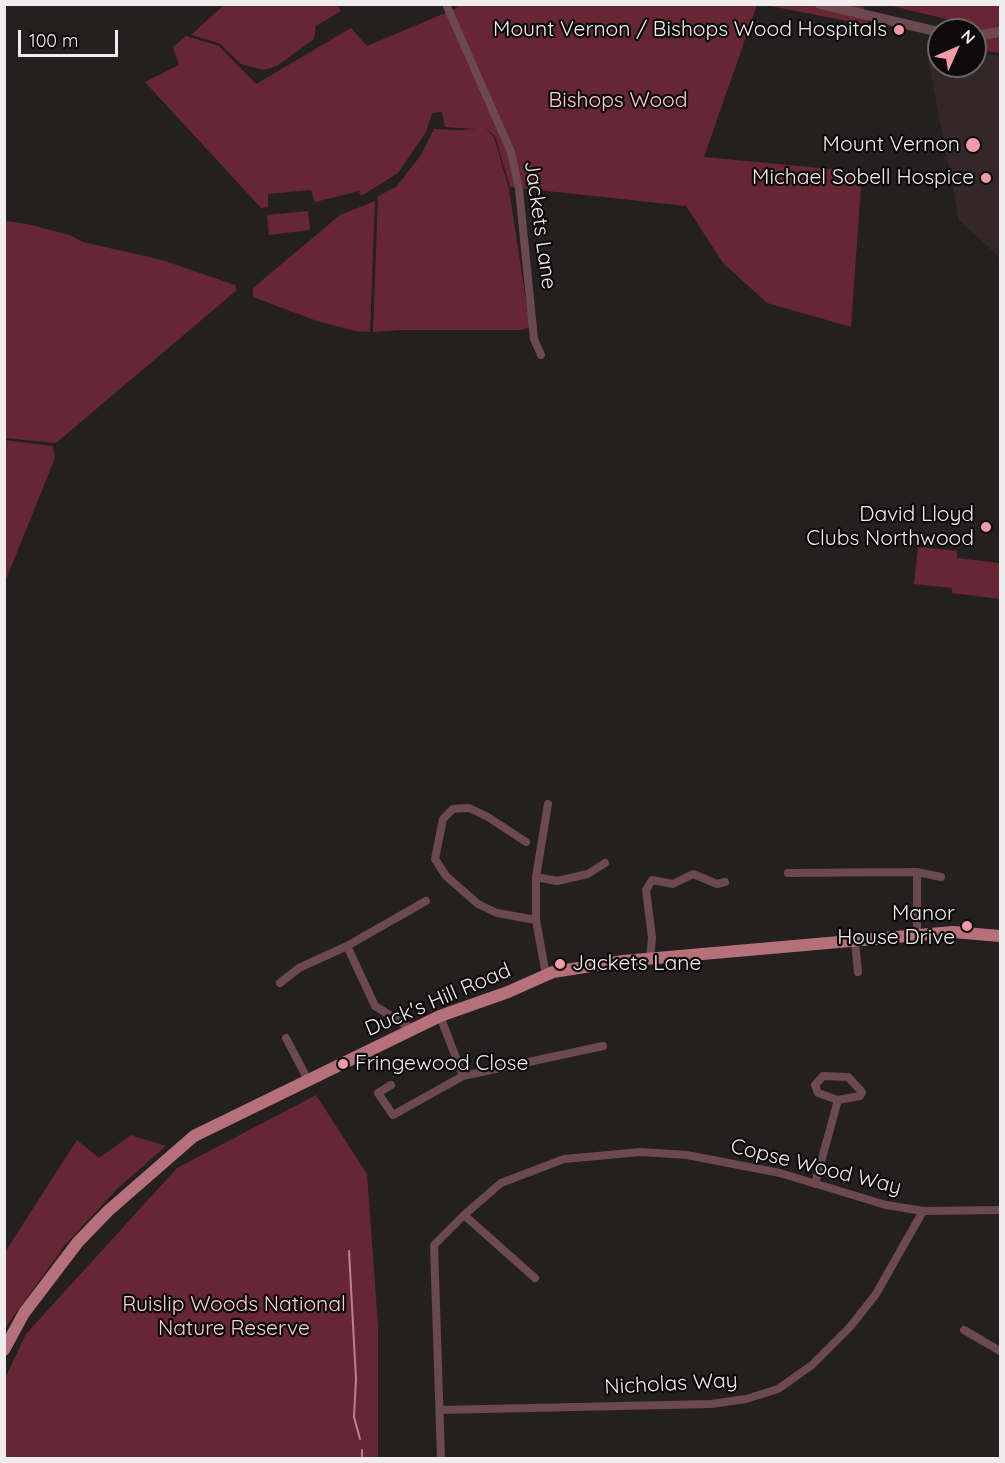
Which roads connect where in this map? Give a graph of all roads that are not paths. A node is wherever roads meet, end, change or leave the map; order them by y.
1 (446, 4) edge
2 (820, 4) edge
3 (927, 29) edge
4 (542, 355) dead end
5 (548, 804) dead end
6 (526, 842) dead end
7 (604, 863) dead end
8 (916, 872) junction
9 (788, 873) dead end
10 (941, 876) dead end
11 (536, 877) junction
12 (725, 882) dead end
13 (426, 902) dead end
14 (536, 920) junction
15 (917, 935) junction
16 (1000, 936) edge
17 (855, 941) junction
18 (347, 946) junction
19 (650, 959) junction
20 (858, 972) dead end
21 (546, 975) junction
22 (280, 983) dead end
23 (440, 1017) junction
24 (412, 1029) junction
25 (286, 1038) dead end
26 (603, 1046) dead end
27 (463, 1076) junction
28 (308, 1080) junction
29 (391, 1085) dead end
30 (838, 1100) junction
31 (815, 1184) junction
32 (1000, 1210) edge
33 (923, 1211) junction
34 (464, 1215) junction
35 (535, 1278) dead end
36 (964, 1330) dead end
37 (4, 1350) edge
38 (1000, 1352) edge
39 (440, 1410) junction
40 (441, 1458) edge

1 - 4 street, Jackets Lane
2 - 3 street
5 - 11 street
6 - 14 street
7 - 11 street
8 - 9 street
8 - 10 street
8 - 15 street
11 - 14 street
12 - 19 street
13 - 18 street
14 - 21 street
15 - 16 main road, Duck's Hill Road
15 - 17 main road, Duck's Hill Road
17 - 19 main road, Duck's Hill Road
17 - 20 street
18 - 22 street
18 - 24 street
19 - 21 main road, Duck's Hill Road
21 - 23 main road, Duck's Hill Road
23 - 24 main road, Duck's Hill Road
23 - 27 street
24 - 28 main road, Duck's Hill Road
25 - 28 street
26 - 27 street
27 - 29 street
28 - 37 main road, Duck's Hill Road
30 - 30 street
30 - 31 street
31 - 33 street, Copse Wood Way
31 - 34 street, Copse Wood Way
32 - 33 street, Copse Wood Way
33 - 39 street, Nicholas Way
34 - 35 street
34 - 39 street, Copse Wood Way
36 - 38 street
39 - 40 street, Copse Wood Way

